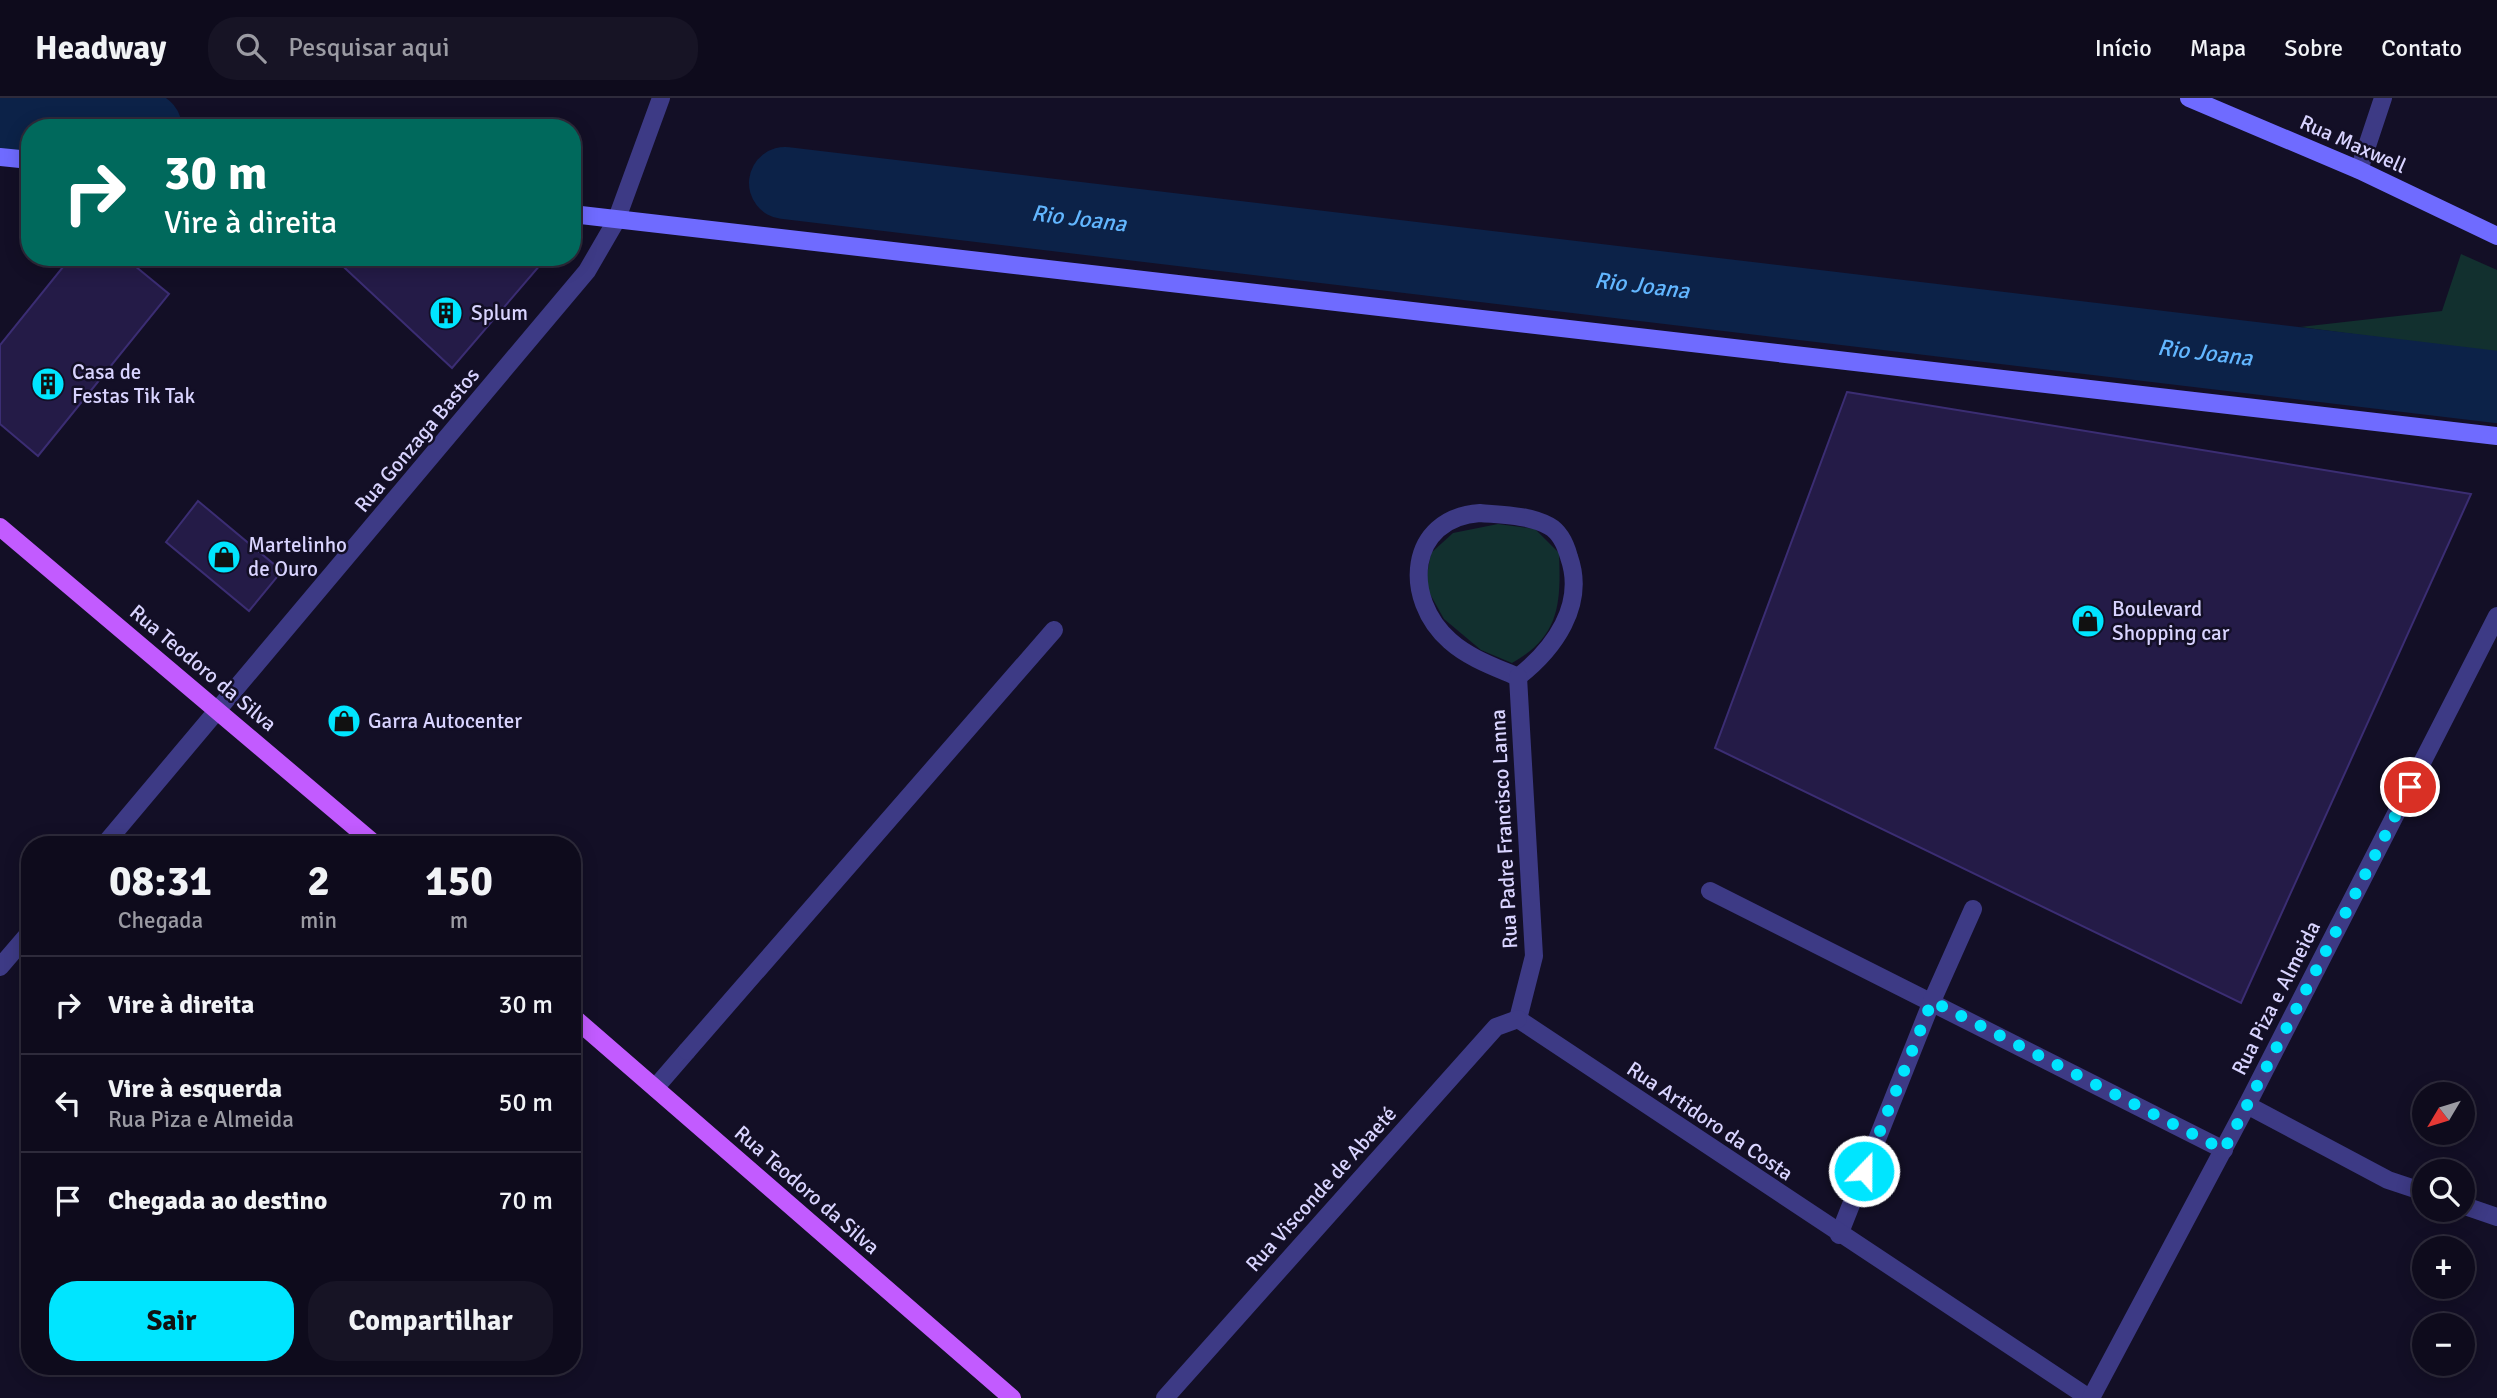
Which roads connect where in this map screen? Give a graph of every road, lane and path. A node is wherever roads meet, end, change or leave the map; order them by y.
1 (661, 98) edge
2 (2189, 98) edge
3 (2383, 98) edge
4 (0, 157) edge
5 (21, 159) edge
6 (2359, 170) junction
7 (581, 215) edge
8 (616, 221) junction
9 (2497, 236) edge
10 (2497, 436) edge
11 (0, 527) edge
12 (2497, 615) edge
13 (1054, 630) dead end
14 (1518, 677) junction
15 (220, 711) junction
16 (112, 836) edge
17 (366, 836) edge
18 (1710, 891) dead end
19 (1972, 909) dead end
20 (21, 942) edge
21 (0, 967) edge
22 (1932, 1001) junction
23 (1518, 1019) junction
24 (581, 1024) edge
25 (655, 1088) junction
26 (2247, 1105) junction
27 (2224, 1150) junction
28 (2412, 1188) edge
29 (2475, 1209) edge
30 (2497, 1217) edge
31 (1839, 1235) junction
32 (1012, 1398) edge
33 (1165, 1398) edge
34 (2090, 1398) edge

1 - 8 street, Rua Gonzaga Bastos
2 - 6 main road, Rua Maxwell
3 - 6 street
4 - 5 main road
6 - 9 main road, Rua Maxwell
7 - 8 main road
8 - 10 main road
8 - 15 street, Rua Gonzaga Bastos
11 - 15 main road, Rua Teodoro da Silva
12 - 26 street, Rua Piza e Almeida
13 - 25 street
14 - 14 street
14 - 23 street, Rua Padre Francisco Lanna
15 - 16 street, Rua Gonzaga Bastos
15 - 17 main road, Rua Teodoro da Silva
18 - 22 street
19 - 22 street
20 - 21 street
22 - 27 street
22 - 31 street
23 - 31 street, Rua Artidoro da Costa
23 - 33 street, Rua Visconde de Abaeté
24 - 25 main road, Rua Teodoro da Silva
25 - 32 main road, Rua Teodoro da Silva
26 - 27 street, Rua Piza e Almeida
26 - 28 street
27 - 34 street, Rua Piza e Almeida
29 - 30 street
31 - 34 street, Rua Artidoro da Costa

